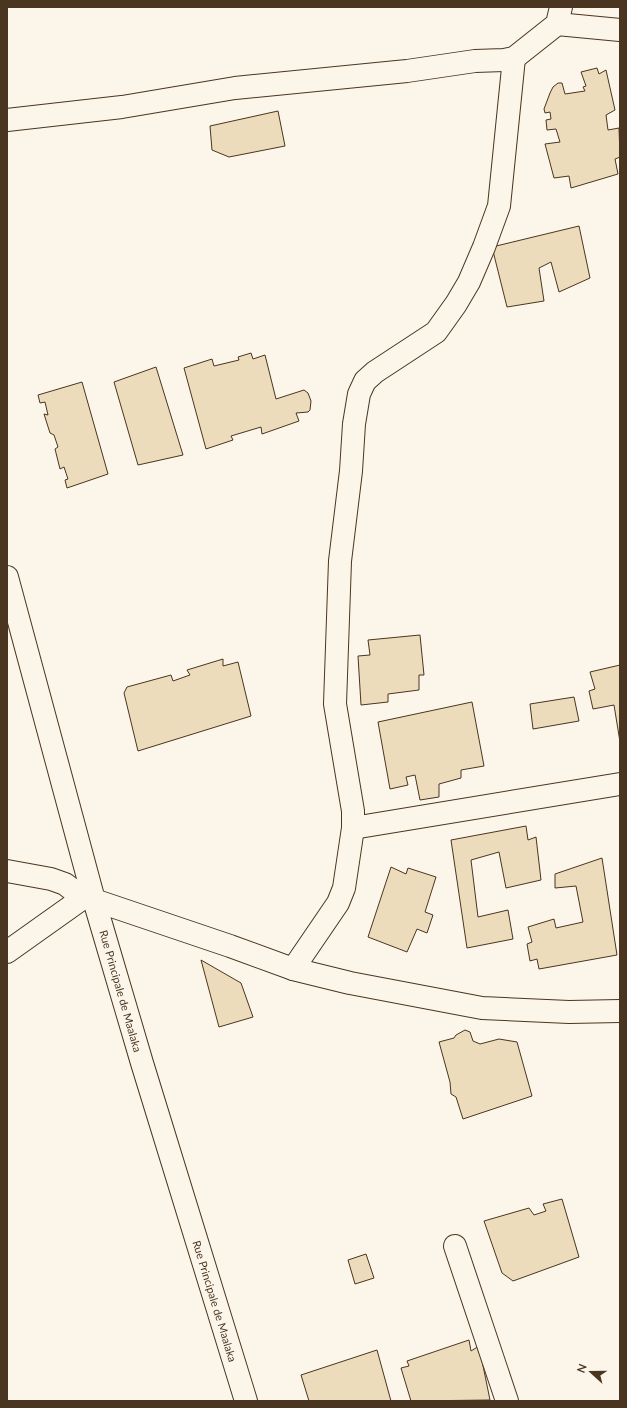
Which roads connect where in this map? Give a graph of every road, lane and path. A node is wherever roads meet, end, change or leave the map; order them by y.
1 (559, 15) edge
2 (620, 30) edge
3 (514, 58) junction
4 (7, 120) edge
5 (7, 577) edge
6 (620, 784) edge
7 (353, 828) junction
8 (7, 871) edge
9 (89, 899) junction
10 (7, 952) edge
11 (293, 969) junction
12 (620, 1011) edge
13 (455, 1246) dead end
14 (246, 1401) edge
15 (507, 1401) edge

1 - 2 street
1 - 3 street
3 - 4 street
3 - 7 street
5 - 9 street, Rue Principale de Maalaka
6 - 7 street
7 - 11 street
8 - 9 street
9 - 10 street
9 - 11 street
9 - 14 street, Rue Principale de Maalaka
11 - 12 street
13 - 15 street

